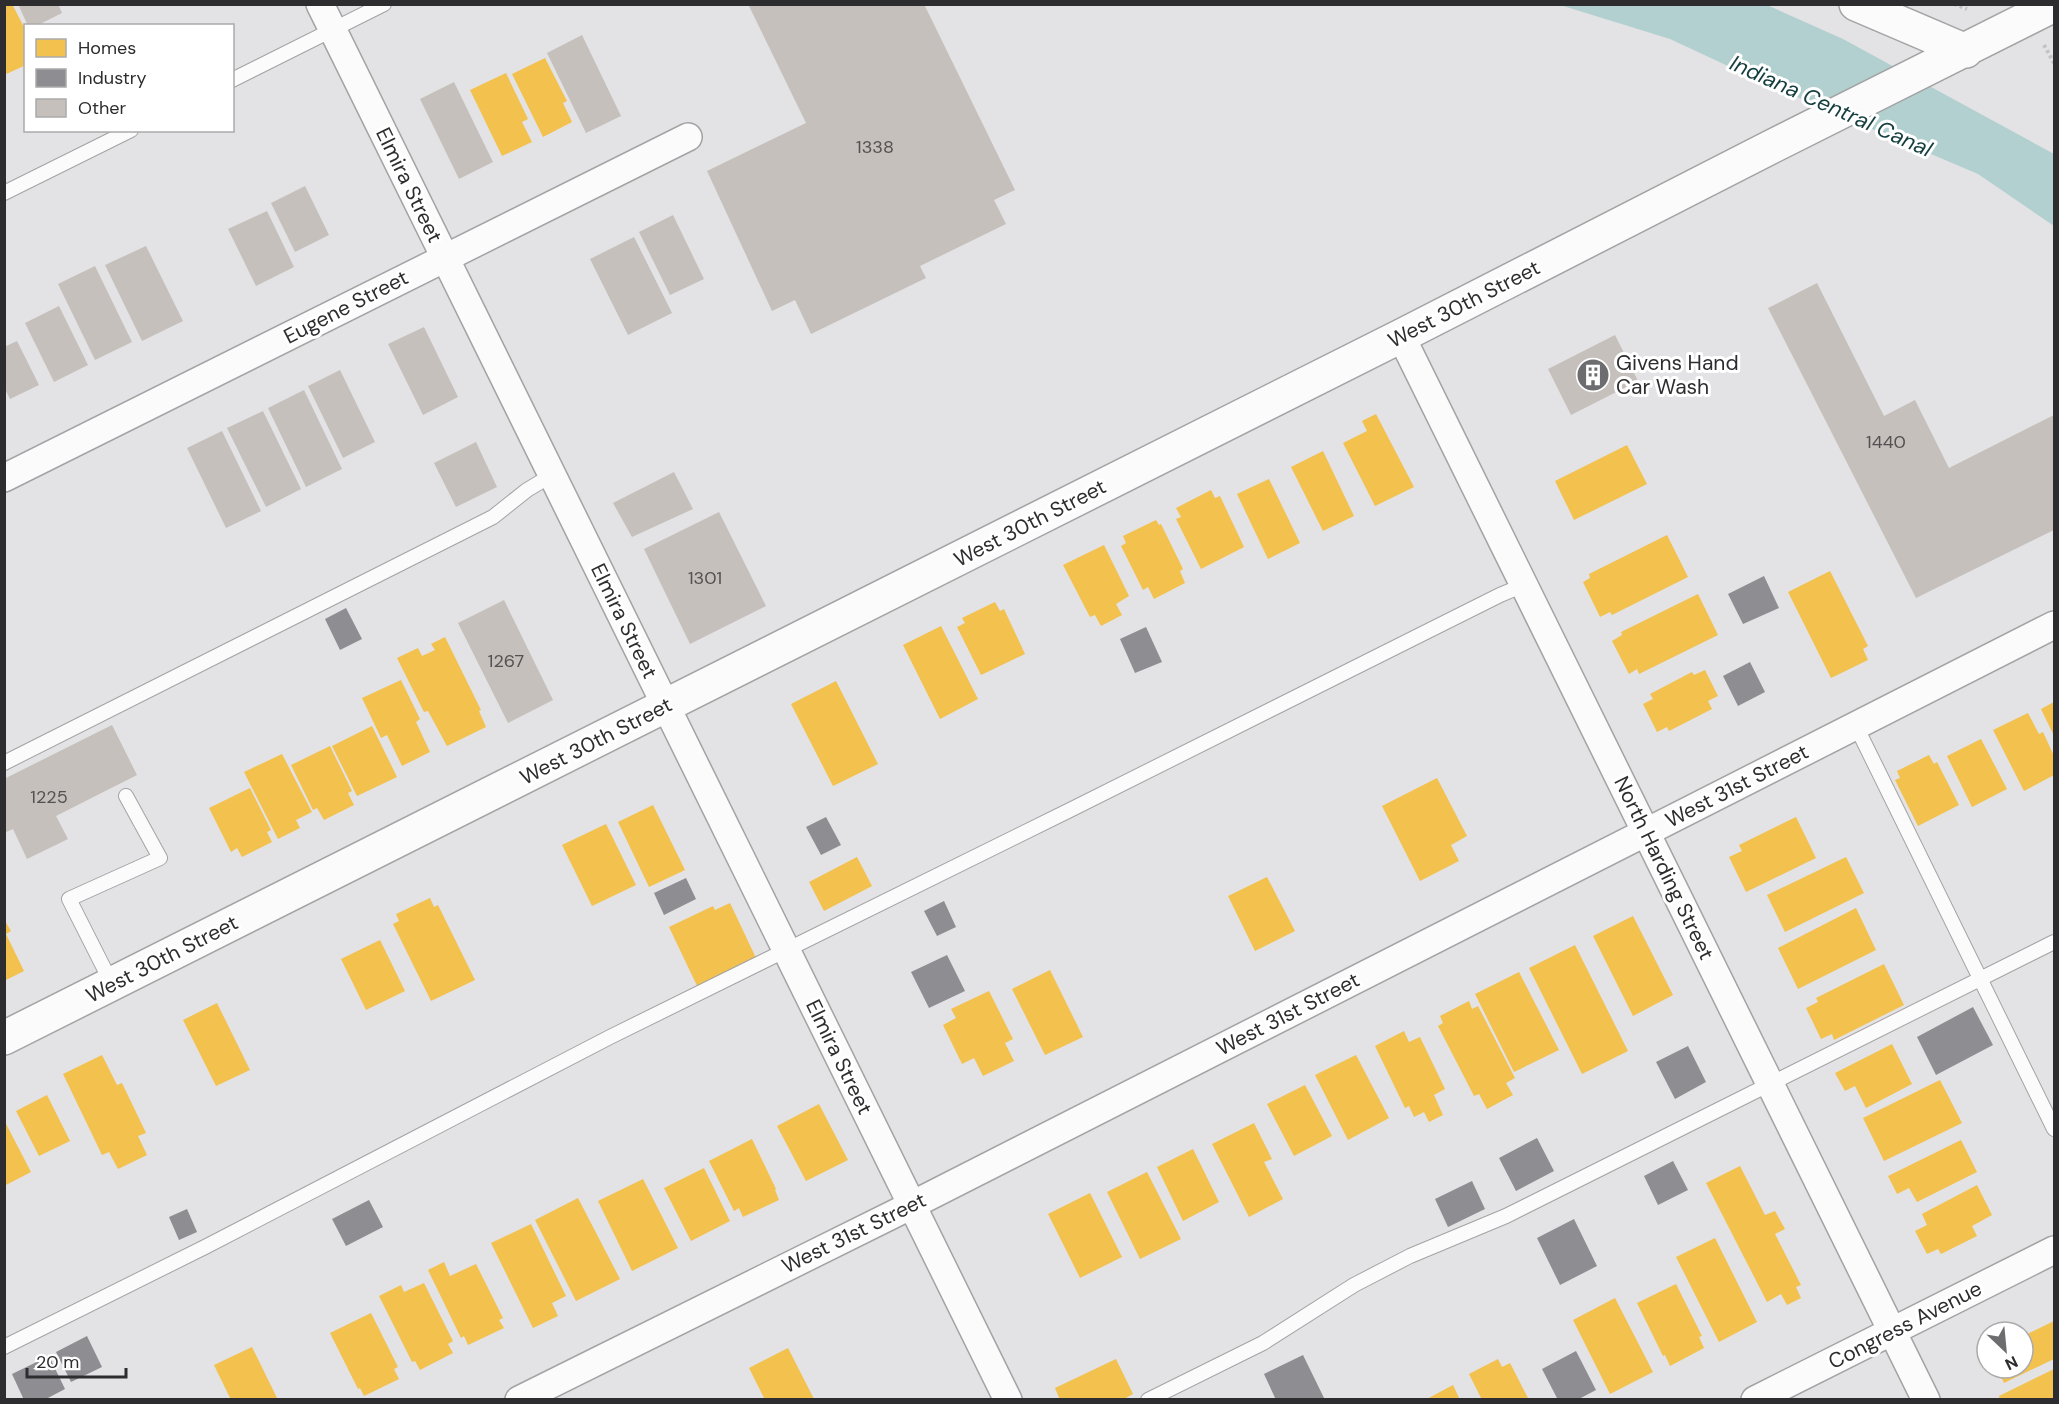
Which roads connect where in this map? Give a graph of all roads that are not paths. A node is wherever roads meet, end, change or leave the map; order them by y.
1 (320, 4) edge
2 (384, 4) edge
3 (1856, 4) edge
4 (2055, 5) edge
5 (333, 30) junction
6 (1954, 57) junction
7 (234, 79) edge
8 (127, 132) edge
9 (688, 136) dead end
10 (4, 193) edge
11 (445, 257) junction
12 (1401, 336) junction
13 (552, 475) junction
14 (4, 478) edge
15 (1524, 585) junction
16 (2055, 625) edge
17 (666, 706) junction
18 (1856, 726) junction
19 (4, 763) edge
20 (126, 796) dead end
21 (1646, 832) junction
22 (2055, 942) edge
23 (787, 951) junction
24 (1980, 978) junction
25 (112, 984) junction
26 (4, 1038) edge
27 (1770, 1083) junction
28 (2055, 1129) edge
29 (912, 1205) junction
30 (2055, 1250) edge
31 (1893, 1331) junction
32 (4, 1347) edge
33 (519, 1400) edge
34 (1008, 1400) edge
35 (1148, 1400) edge
36 (1755, 1400) edge
37 (1926, 1400) edge

1 - 5 street, Elmira Street
2 - 5 lane
3 - 6 main road
4 - 6 main road, West 30th Street
5 - 7 lane
5 - 11 street, Elmira Street
6 - 12 main road, West 30th Street
8 - 10 lane
9 - 11 street, Eugene Street
11 - 13 street, Elmira Street
11 - 14 street, Eugene Street
12 - 15 street, North Harding Street
12 - 17 main road, West 30th Street
13 - 17 street, Elmira Street
13 - 19 lane
15 - 21 street, North Harding Street
15 - 23 lane
16 - 18 street, West 31st Street
17 - 23 street, Elmira Street
17 - 25 main road, West 30th Street
18 - 21 street, West 31st Street
18 - 24 lane
20 - 25 lane
21 - 27 street, North Harding Street
21 - 29 street, West 31st Street
22 - 24 lane
23 - 29 street, Elmira Street
23 - 32 lane
24 - 27 lane
24 - 28 lane
25 - 26 main road, West 30th Street
27 - 31 street, North Harding Street
27 - 35 lane
29 - 33 street, West 31st Street
29 - 34 street, Elmira Street
30 - 31 street, Congress Avenue
31 - 36 street, Congress Avenue
31 - 37 street, North Harding Street

